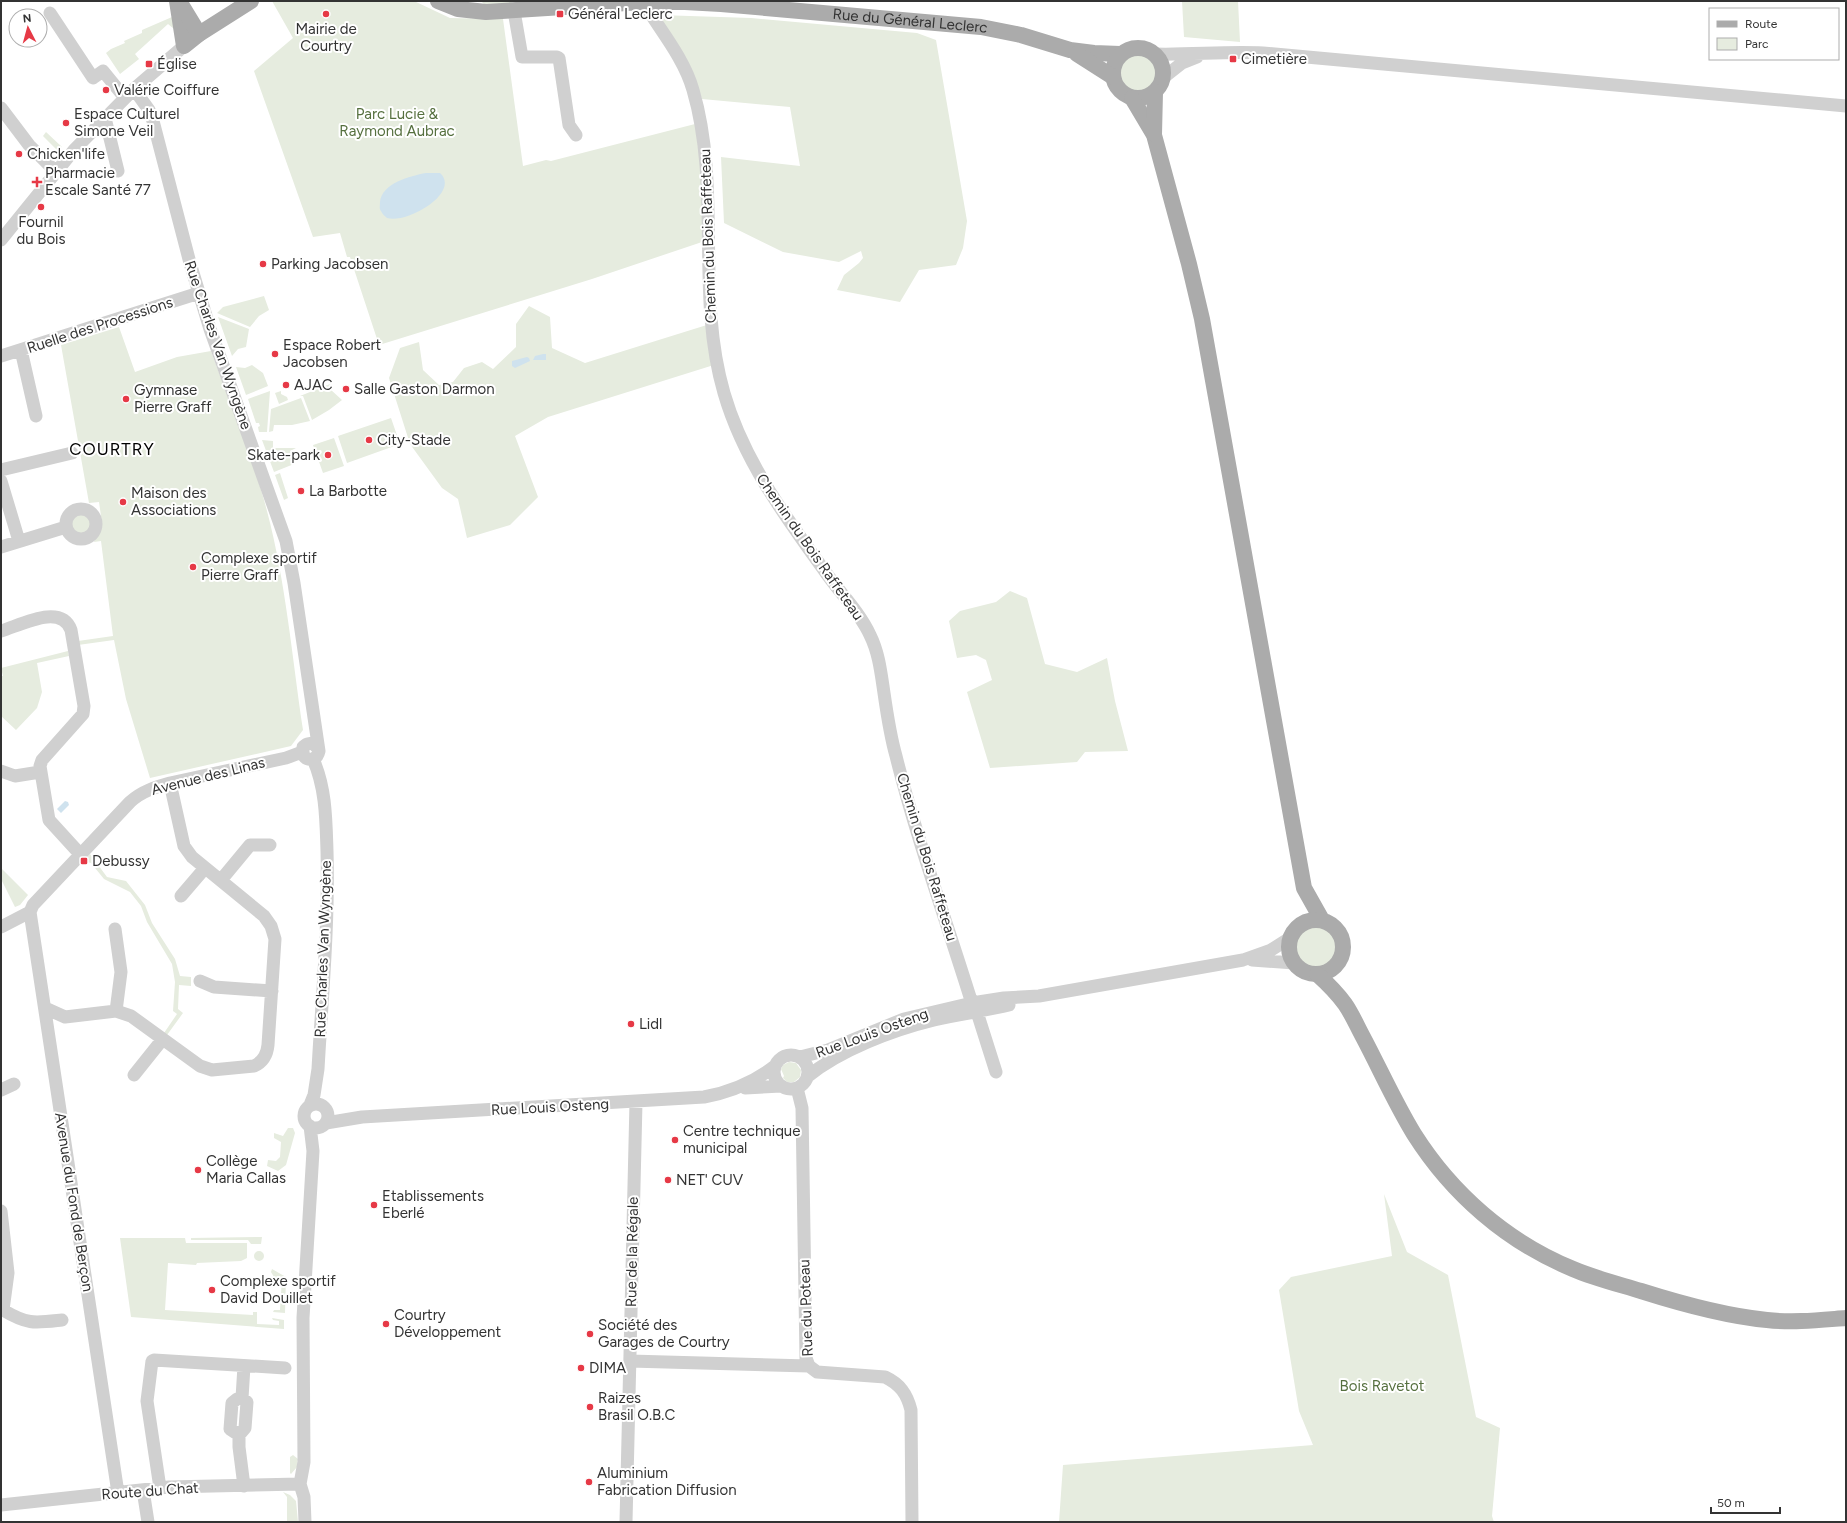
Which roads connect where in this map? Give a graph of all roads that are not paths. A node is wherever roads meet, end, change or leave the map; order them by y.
1 (178, 1) edge
2 (251, 1) edge
3 (438, 1) edge
4 (643, 2) junction
5 (721, 3) edge
6 (514, 11) junction
7 (50, 13) dead end
8 (199, 34) junction
9 (184, 46) junction
10 (1070, 50) junction
11 (1120, 54) junction
12 (1155, 54) junction
13 (1204, 54) junction
14 (1113, 77) junction
15 (1163, 78) junction
16 (1155, 92) junction
17 (129, 94) junction
18 (1132, 98) junction
19 (1846, 106) edge
20 (1, 108) edge
21 (105, 118) junction
22 (576, 135) dead end
23 (1154, 135) junction
24 (118, 171) dead end
25 (56, 172) junction
26 (1, 240) edge
27 (199, 293) junction
28 (21, 350) junction
29 (1, 356) edge
30 (36, 416) dead end
31 (72, 453) dead end
32 (1, 470) edge
33 (1, 481) edge
34 (66, 527) dead end
35 (19, 542) junction
36 (1, 547) edge
37 (1, 631) edge
38 (309, 751) junction
39 (1, 771) edge
40 (40, 772) junction
41 (170, 783) junction
42 (270, 845) dead end
43 (80, 854) junction
44 (205, 868) junction
45 (221, 880) junction
46 (1304, 888) junction
47 (181, 896) dead end
48 (30, 912) junction
49 (1322, 920) junction
50 (1299, 925) junction
51 (1, 927) edge
52 (115, 929) dead end
53 (1290, 938) junction
54 (1243, 960) junction
55 (1294, 963) junction
56 (1338, 963) junction
57 (1317, 974) junction
58 (200, 982) dead end
59 (272, 991) junction
60 (1346, 1004) junction
61 (975, 1007) junction
62 (45, 1008) junction
63 (116, 1011) junction
64 (65, 1017) junction
65 (48, 1033) junction
66 (162, 1040) junction
67 (800, 1057) junction
68 (774, 1066) junction
69 (318, 1069) junction
70 (996, 1072) dead end
71 (134, 1075) dead end
72 (807, 1077) junction
73 (14, 1084) dead end
74 (780, 1086) junction
75 (797, 1088) junction
76 (738, 1089) junction
77 (1, 1090) edge
78 (636, 1102) junction
79 (310, 1106) junction
80 (325, 1108) junction
81 (362, 1117) junction
82 (319, 1125) junction
83 (1, 1211) edge
84 (2, 1310) edge
85 (1846, 1318) edge
86 (62, 1320) dead end
87 (630, 1361) junction
88 (244, 1366) junction
89 (809, 1366) junction
90 (285, 1368) dead end
91 (300, 1484) junction
92 (244, 1486) junction
93 (160, 1488) junction
94 (143, 1490) junction
95 (118, 1493) junction
96 (1, 1505) edge
97 (148, 1522) edge
98 (304, 1522) edge
99 (626, 1522) edge
100 (912, 1522) edge

1 - 8 main road
1 - 9 main road
2 - 8 main road
3 - 6 main road, Rue du Général Leclerc
4 - 5 main road, Rue du Général Leclerc
4 - 6 main road, Rue du Général Leclerc
4 - 61 street, Chemin du Bois Raffeteau
5 - 10 main road, Rue du Général Leclerc
6 - 22 street
7 - 17 street, Rue Charles Van Wyngène
8 - 9 main road
9 - 17 street
10 - 11 main road, Rue du Général Leclerc
10 - 14 main road, Rue du Général Leclerc
11 - 12 main road
11 - 14 main road
12 - 13 street
12 - 15 main road
13 - 15 street
13 - 19 street
14 - 18 main road
15 - 16 main road
16 - 18 main road
16 - 23 main road
17 - 21 street
17 - 27 street, Rue Charles Van Wyngène
18 - 23 main road
20 - 25 street
21 - 24 street
21 - 25 street
23 - 46 main road
25 - 26 street
27 - 28 street, Ruelle des Processions
27 - 38 street, Rue Charles Van Wyngène
28 - 29 street, Ruelle des Processions
28 - 30 street
31 - 32 street
33 - 35 street
34 - 35 street
35 - 36 street
37 - 40 street
38 - 41 street, Avenue des Linas
38 - 69 street, Rue Charles Van Wyngène
39 - 40 street
40 - 43 street
41 - 43 street, Avenue des Linas
41 - 44 street
42 - 45 street
43 - 48 street, Avenue des Linas
44 - 45 street
44 - 47 street
45 - 59 street
46 - 49 main road
46 - 50 main road
48 - 51 street, Avenue des Linas
48 - 62 street, Avenue du Fond de Berçon
49 - 50 main road
49 - 56 main road
50 - 53 main road
52 - 63 street
53 - 54 street, Rue Louis Osteng
53 - 55 main road
54 - 55 street, Rue Louis Osteng
54 - 61 street, Rue Louis Osteng
55 - 57 main road
56 - 57 main road
56 - 60 main road
57 - 60 main road
58 - 59 street
59 - 66 street
60 - 85 main road
61 - 67 street, Rue Louis Osteng
61 - 70 street, Chemin du Bois Raffeteau
61 - 72 street, Rue Louis Osteng
62 - 64 street
62 - 65 street, Avenue du Fond de Berçon
63 - 64 street
63 - 66 street
64 - 65 street
65 - 95 street, Avenue du Fond de Berçon
66 - 71 street
67 - 68 street
67 - 72 street
68 - 74 street
68 - 76 street, Rue Louis Osteng
69 - 79 street, Rue Charles Van Wyngène
69 - 80 street, Rue Charles Van Wyngène
72 - 75 street
73 - 77 street
74 - 75 street
74 - 76 street, Rue Louis Osteng
75 - 89 street, Rue du Poteau
76 - 78 street, Rue Louis Osteng
78 - 81 street, Rue Louis Osteng
78 - 87 street, Rue de la Régale
79 - 80 street
79 - 82 street
80 - 81 street, Rue Louis Osteng
80 - 82 street
81 - 82 street, Rue Louis Osteng
82 - 91 street
83 - 84 street
84 - 86 street
87 - 89 street
87 - 99 street, Rue de la Régale
88 - 90 street
88 - 92 street
88 - 93 street
89 - 100 street, Rue du Poteau
91 - 92 street, Route du Chat
91 - 98 street
92 - 93 street, Route du Chat
93 - 94 street, Route du Chat
94 - 95 street, Route du Chat
94 - 97 street
95 - 96 street, Route du Chat

